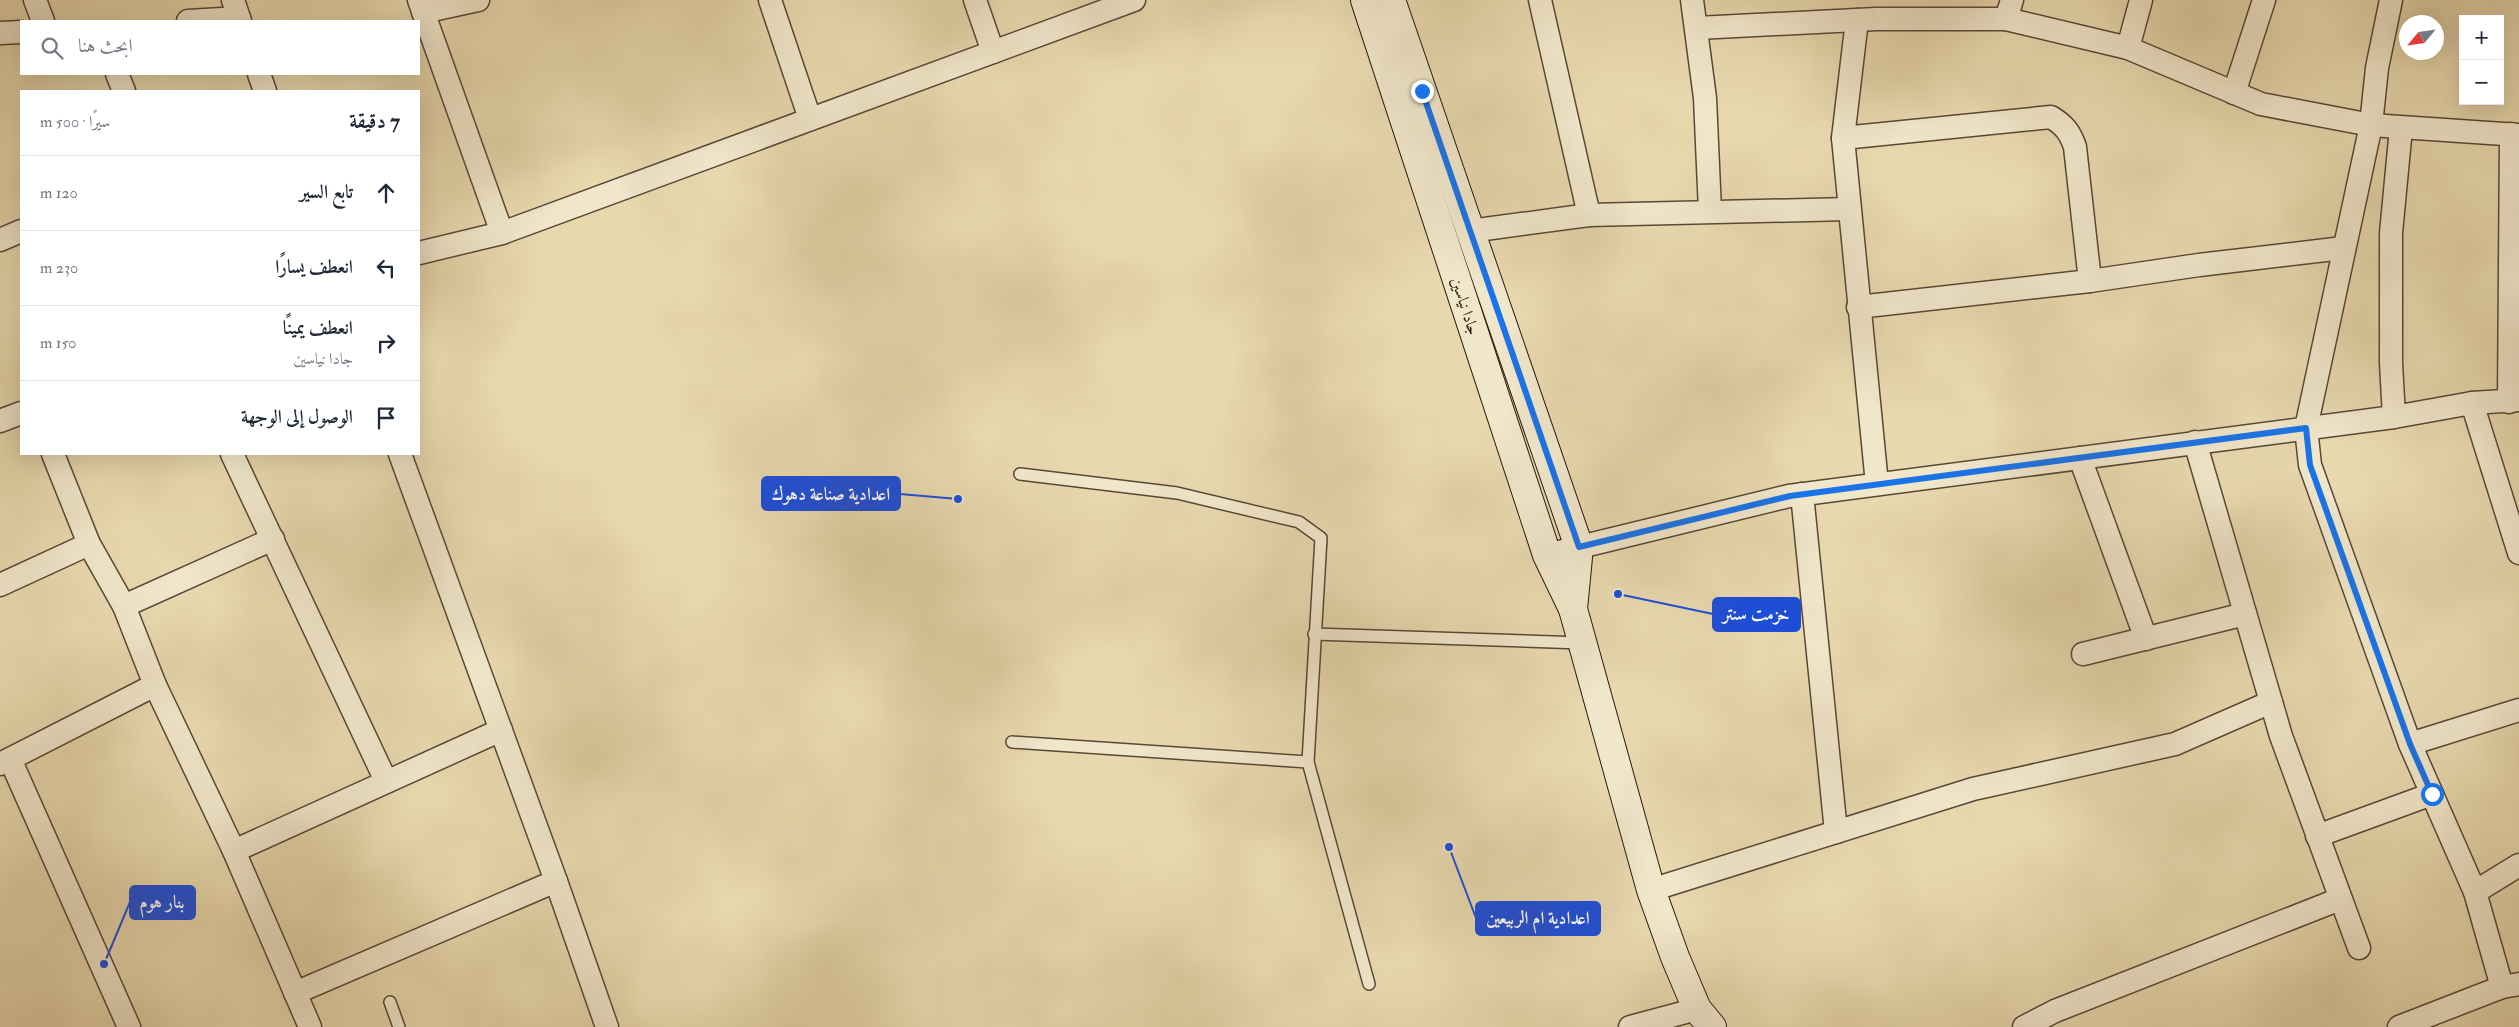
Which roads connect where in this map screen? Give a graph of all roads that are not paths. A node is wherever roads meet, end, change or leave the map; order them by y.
1 (35, 0) edge
2 (478, 0) edge
3 (770, 0) edge
4 (975, 0) edge
5 (1134, 0) edge
6 (1365, 0) edge
7 (1392, 0) edge
8 (1540, 0) edge
9 (1692, 0) edge
10 (2140, 0) edge
11 (2264, 0) edge
12 (2391, 0) edge
13 (421, 6) edge
14 (2009, 10) edge
15 (238, 13) edge
16 (43, 20) edge
17 (194, 20) edge
18 (1856, 20) junction
19 (1697, 28) junction
20 (20, 32) edge
21 (0, 33) edge
22 (2128, 48) junction
23 (993, 52) junction
24 (116, 75) edge
25 (259, 75) edge
26 (124, 90) edge
27 (265, 90) edge
28 (2234, 93) junction
29 (810, 119) junction
30 (2371, 125) junction
31 (2401, 128) junction
32 (2515, 134) edge
33 (1844, 138) junction
34 (1849, 209) junction
35 (1710, 211) junction
36 (1590, 215) junction
37 (20, 231) edge
38 (1470, 231) junction
39 (502, 233) junction
40 (0, 240) edge
41 (2343, 248) junction
42 (420, 252) edge
43 (2090, 281) junction
44 (1858, 307) junction
45 (2514, 401) edge
46 (2472, 403) junction
47 (20, 413) edge
48 (2394, 416) junction
49 (0, 421) edge
50 (2306, 428) junction
51 (2195, 442) junction
52 (53, 455) edge
53 (232, 455) edge
54 (400, 455) edge
55 (2080, 458) junction
56 (1020, 474) dead end
57 (1876, 484) junction
58 (1802, 494) junction
59 (273, 539) junction
60 (89, 544) junction
61 (1579, 547) junction
62 (2519, 553) edge
63 (1547, 555) junction
64 (0, 585) edge
65 (124, 606) junction
66 (1573, 609) junction
67 (2245, 614) junction
68 (1314, 634) junction
69 (2146, 638) junction
70 (1584, 643) junction
71 (2083, 654) dead end
72 (155, 685) junction
73 (2271, 702) junction
74 (2519, 710) edge
75 (501, 730) junction
76 (1012, 742) dead end
77 (2410, 744) junction
78 (5, 762) edge
79 (1308, 762) junction
80 (386, 781) junction
81 (2432, 794) junction
82 (1836, 832) junction
83 (2317, 836) junction
84 (234, 851) junction
85 (2519, 865) edge
86 (556, 880) junction
87 (1651, 890) junction
88 (2474, 892) junction
89 (2340, 899) junction
90 (2359, 948) dead end
91 (1369, 984) dead end
92 (2511, 985) edge
93 (295, 993) junction
94 (390, 1002) dead end
95 (1704, 1018) edge
96 (129, 1027) edge
97 (310, 1027) edge
98 (399, 1027) edge
99 (607, 1027) edge
100 (1630, 1027) edge
101 (2024, 1027) edge
102 (2399, 1027) edge

1 - 16 street
2 - 13 street
3 - 29 street
4 - 23 street
5 - 23 street
6 - 63 street, جادا نیاسین
7 - 38 street, جادا نیاسین
8 - 36 street
9 - 19 street
10 - 22 street
11 - 28 street
12 - 30 street
13 - 39 street
14 - 18 street
14 - 22 street
15 - 17 street
18 - 19 street
18 - 33 street
19 - 35 street
20 - 21 street
22 - 28 street
23 - 29 street
24 - 26 street
25 - 27 street
28 - 30 street
29 - 39 street
30 - 31 street
30 - 41 street
31 - 32 street
31 - 48 street
32 - 45 street
33 - 34 street
33 - 43 street
34 - 35 street
34 - 44 street
35 - 36 street
36 - 38 street
37 - 40 street
38 - 61 street, جادا نیاسین
39 - 42 street
41 - 43 street
41 - 50 street
43 - 44 street
44 - 57 street
45 - 46 street
46 - 48 street
46 - 62 street
47 - 49 street
48 - 50 street
50 - 51 street
50 - 77 street
51 - 55 street
51 - 67 street
52 - 60 street
53 - 59 street
54 - 75 street
55 - 57 street
55 - 69 street
56 - 68 lane
57 - 58 street
58 - 61 street
58 - 82 street
59 - 65 street
59 - 80 street
60 - 64 street
60 - 65 street
61 - 63 street
61 - 66 street
63 - 66 street, جادا نیاسین
65 - 72 street
66 - 70 street, جادا نیاسین
67 - 69 street
67 - 73 street
68 - 70 lane
68 - 79 lane
69 - 71 street
70 - 87 street, جادا نیاسین
72 - 78 street
72 - 84 street
73 - 82 street
73 - 83 street
74 - 77 street
75 - 80 street
75 - 86 street
76 - 79 lane
77 - 81 street
78 - 96 street
79 - 91 lane
80 - 84 street
81 - 83 street
81 - 88 street
82 - 87 street
83 - 89 street
84 - 93 street
85 - 88 street
86 - 93 street
86 - 99 street
87 - 95 street, جادا نیاسین
88 - 92 street
89 - 90 street
89 - 101 street
92 - 102 street
93 - 97 street
94 - 98 lane
95 - 100 street

